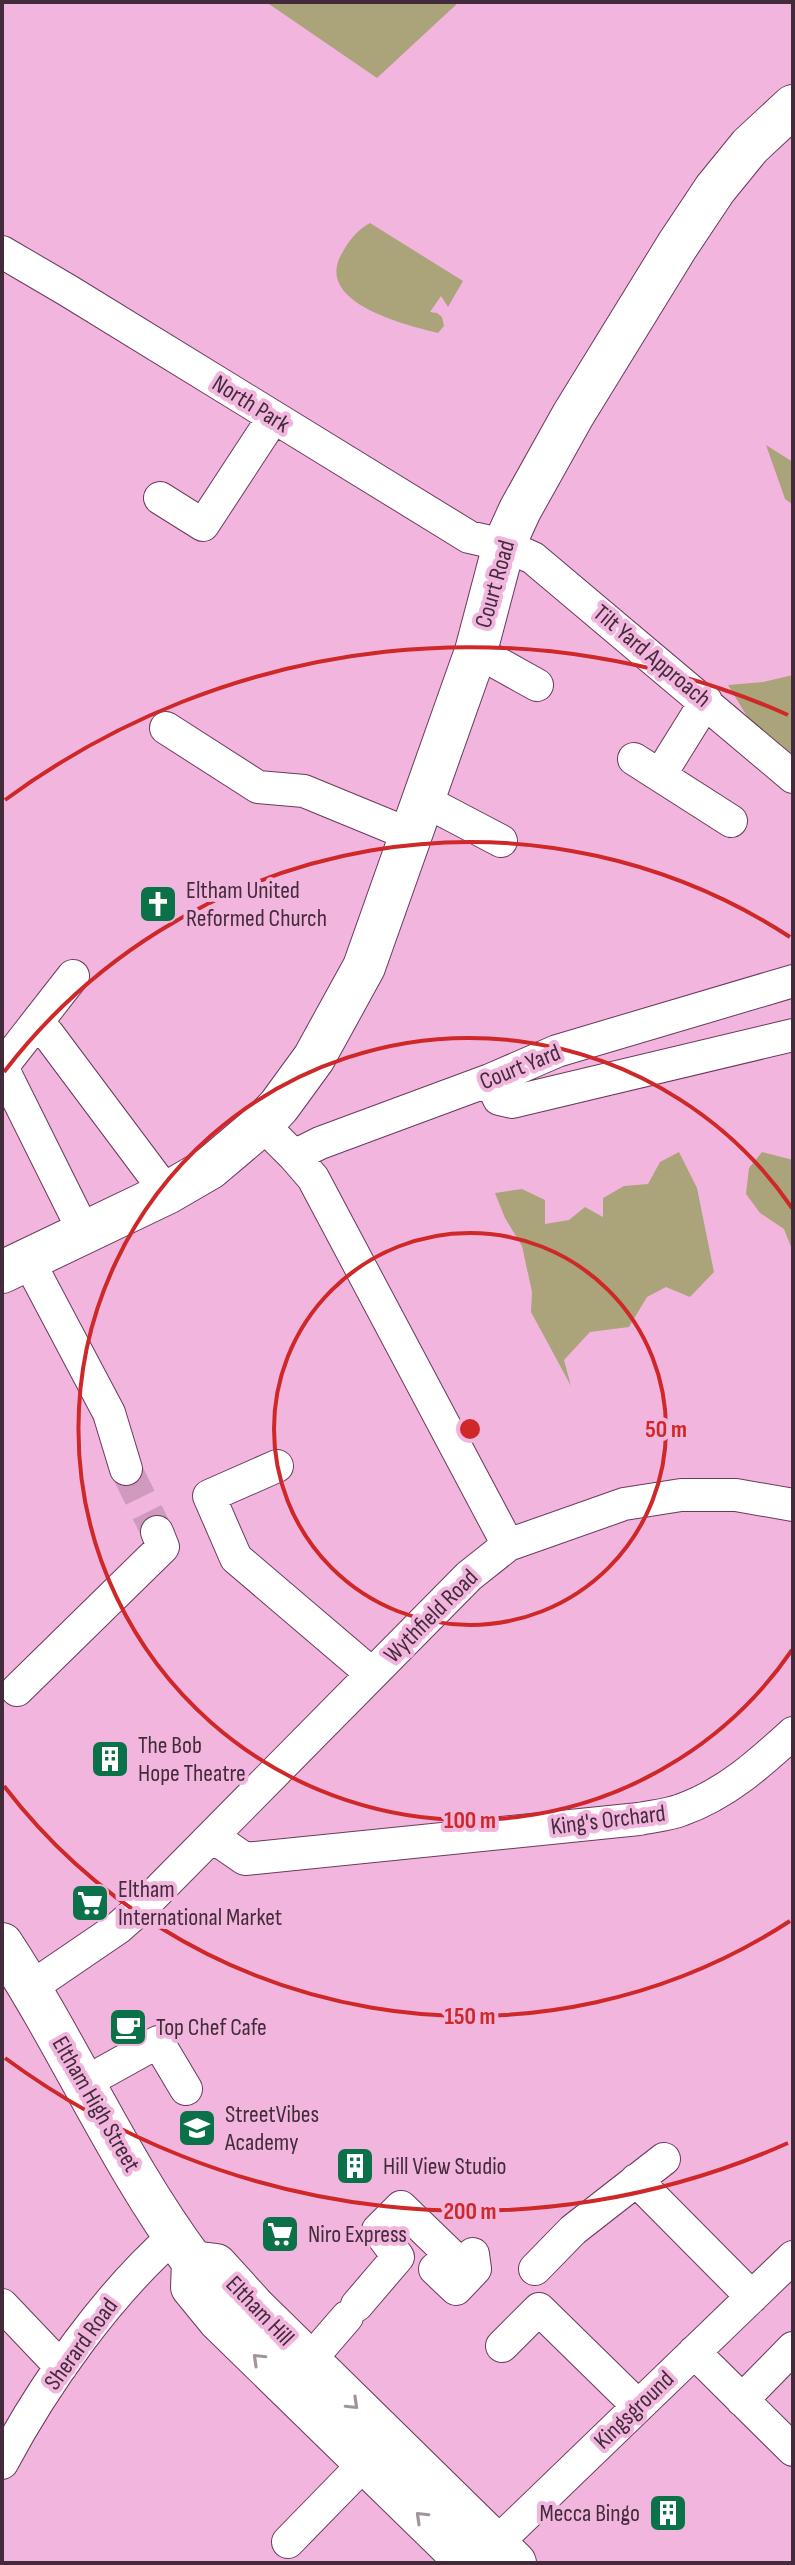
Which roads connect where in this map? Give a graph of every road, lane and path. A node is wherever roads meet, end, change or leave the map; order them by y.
1 (793, 106) edge
2 (2, 252) edge
3 (273, 418) junction
4 (160, 498) dead end
5 (504, 545) junction
6 (476, 651) junction
7 (537, 685) dead end
8 (706, 701) junction
9 (166, 728) dead end
10 (793, 777) edge
11 (417, 818) junction
12 (731, 821) dead end
13 (501, 841) dead end
14 (73, 976) dead end
15 (793, 981) edge
16 (48, 1034) dead end
17 (793, 1035) edge
18 (2, 1067) edge
19 (490, 1080) junction
20 (271, 1115) junction
21 (294, 1156) junction
22 (167, 1193) junction
23 (85, 1234) junction
24 (15, 1266) edge
25 (277, 1466) dead end
26 (126, 1469) tunnel mouth
27 (793, 1505) edge
28 (157, 1532) dead end
29 (508, 1545) junction
30 (372, 1674) junction
31 (17, 1690) dead end
32 (793, 1733) edge
33 (213, 1837) junction
34 (13, 1969) edge
35 (84, 2083) junction
36 (186, 2089) dead end
37 (664, 2159) dead end
38 (636, 2180) junction
39 (184, 2249) junction
40 (793, 2257) edge
41 (435, 2269) dead end
42 (535, 2269) dead end
43 (752, 2297) junction
44 (2, 2305) edge
45 (502, 2346) dead end
46 (793, 2348) edge
47 (694, 2352) junction
48 (309, 2361) junction
49 (61, 2367) junction
50 (742, 2400) junction
51 (638, 2406) junction
52 (793, 2450) edge
53 (2, 2463) edge
54 (365, 2463) junction
55 (288, 2542) dead end
56 (488, 2558) edge

1 - 5 main road, Court Road
2 - 3 street, North Park
3 - 4 street
3 - 5 street, North Park
5 - 6 main road, Court Road
5 - 8 street, Tilt Yard Approach
6 - 7 street
6 - 11 main road, Court Road
8 - 10 street, Tilt Yard Approach
8 - 12 street
9 - 11 street
11 - 13 street
11 - 20 main road, Court Road
14 - 18 street
15 - 19 street, Court Yard
16 - 22 street
17 - 19 street
18 - 23 street
19 - 21 street, Court Yard
20 - 21 street
20 - 22 main road
21 - 29 street
22 - 23 main road
23 - 24 main road
24 - 26 street
25 - 30 street
27 - 29 street
28 - 31 street
29 - 30 street, Wythfield Road
30 - 33 street, Wythfield Road
32 - 33 street, King's Orchard
33 - 34 street, Wythfield Road
34 - 35 main road, Eltham High Street
35 - 36 street
35 - 39 main road, Eltham High Street
37 - 38 street
38 - 42 street
38 - 43 street
39 - 48 main road, Eltham Hill
39 - 49 street, Sherard Road
54 -> 39 main road, Eltham Hill
40 - 43 street, Kingsground
41 - 48 street
43 - 47 street, Kingsground
44 - 49 street
45 - 51 street
46 - 50 street
47 - 50 street
47 - 51 street, Kingsground
48 -> 56 main road, Eltham Hill
49 - 53 street, Sherard Road
50 - 52 street
51 - 56 street, Kingsground
54 - 55 street
56 -> 54 main road, Eltham Hill

